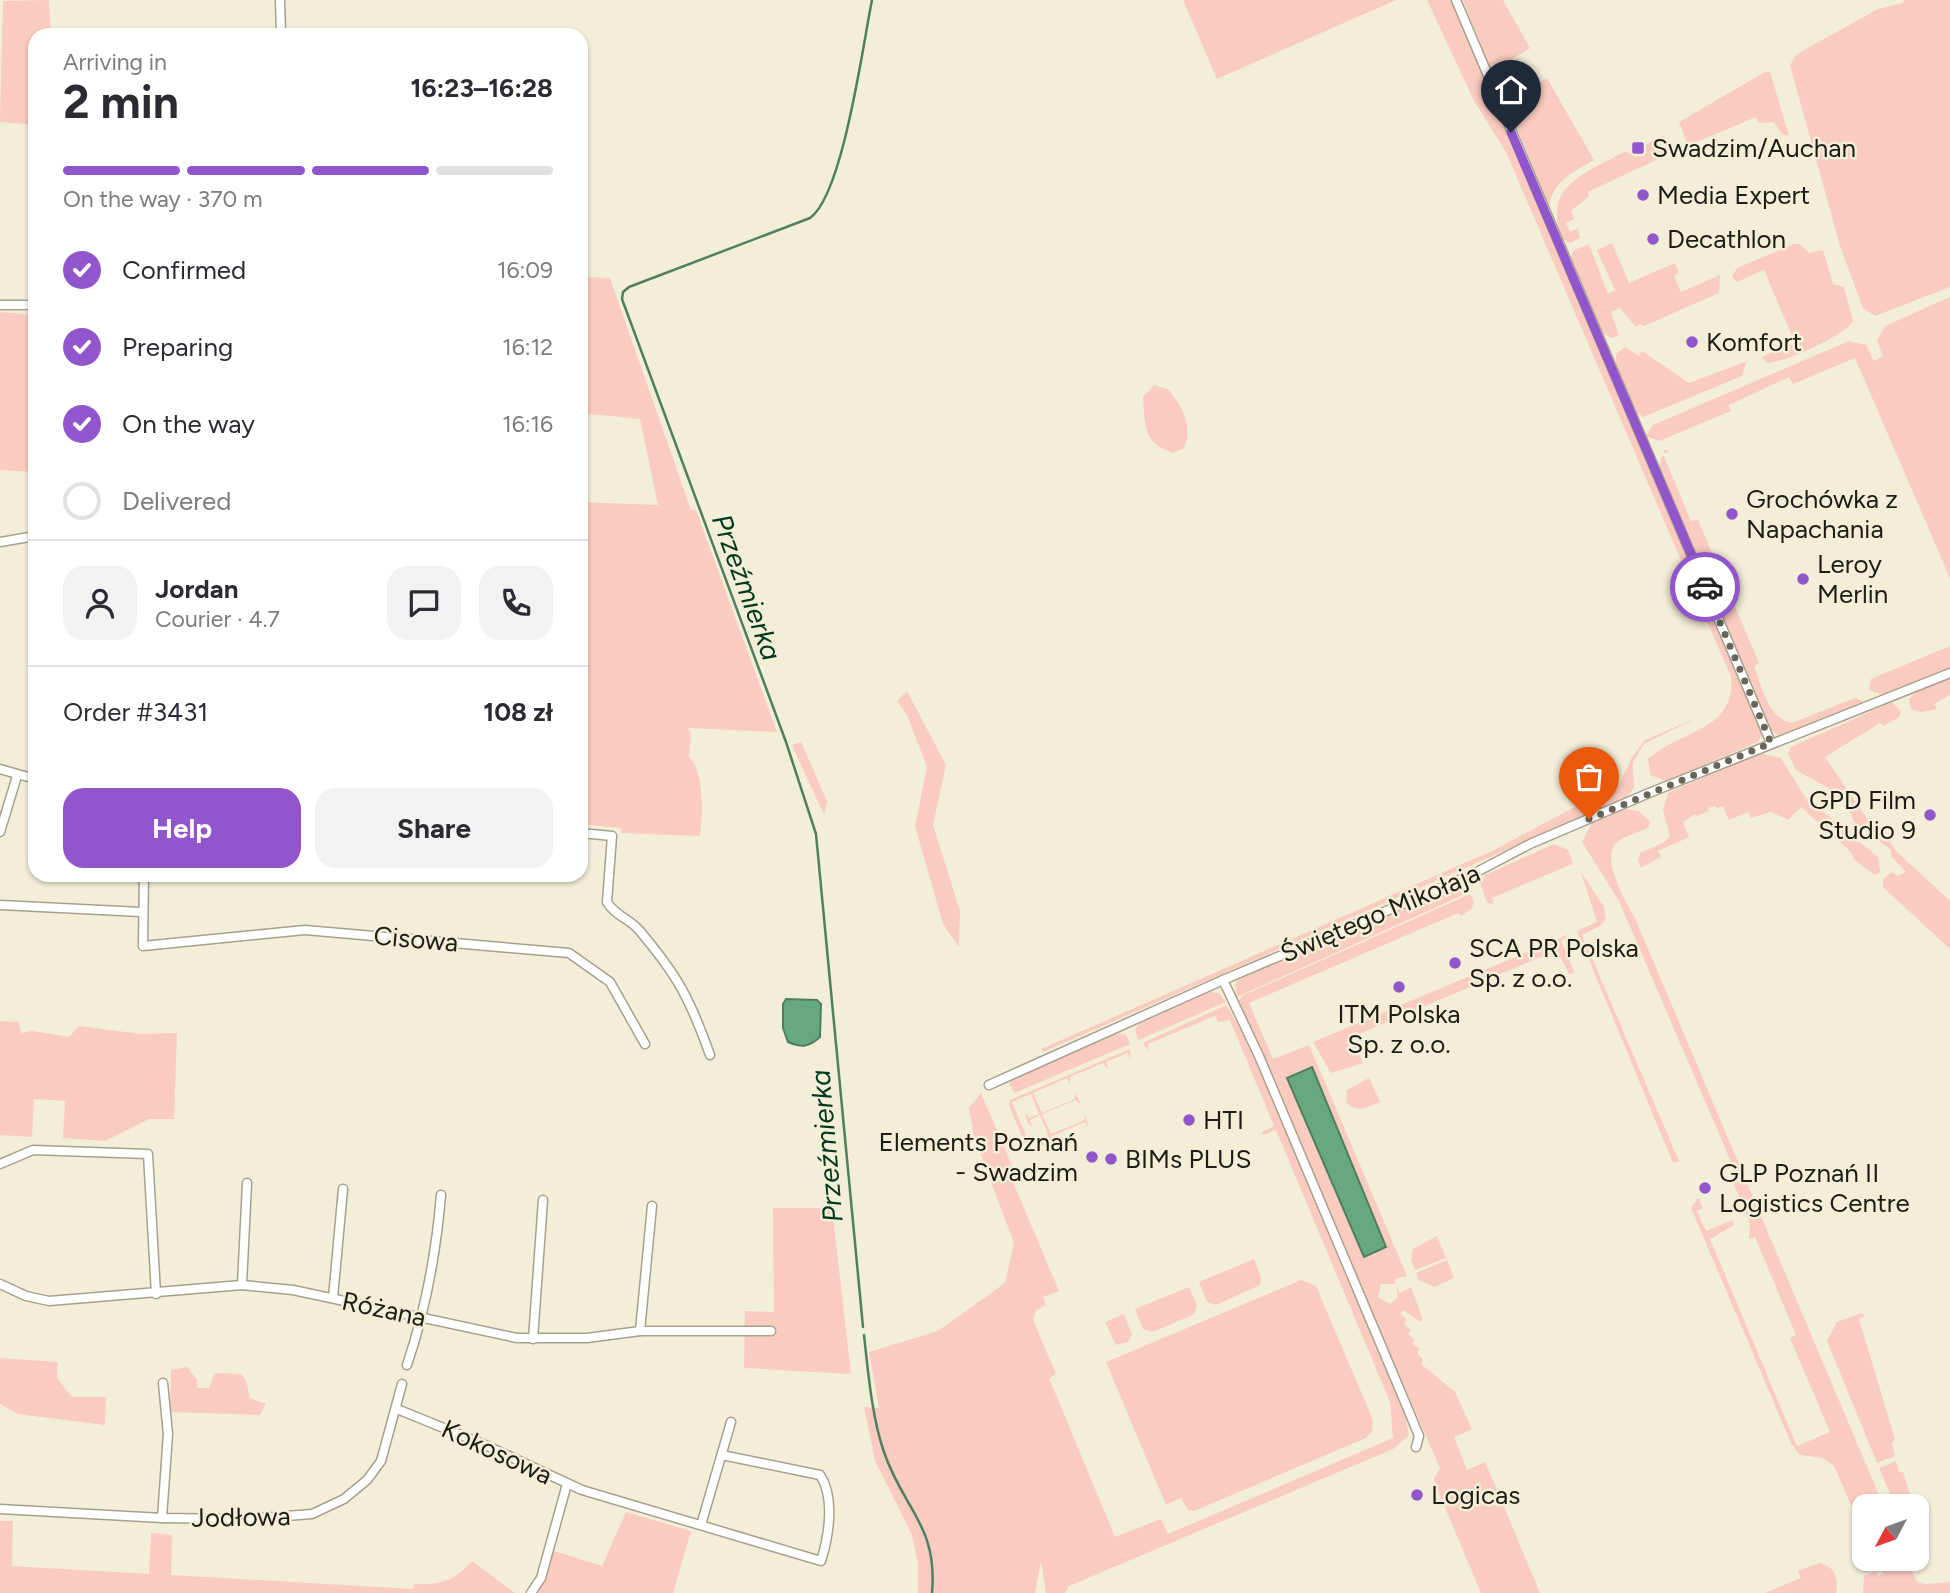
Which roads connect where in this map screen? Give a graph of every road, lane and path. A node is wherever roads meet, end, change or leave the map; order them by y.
1 (280, 0) edge
2 (1456, 0) edge
3 (281, 28) edge
4 (0, 304) edge
5 (26, 305) dead end
6 (28, 537) edge
7 (0, 542) edge
8 (1950, 673) edge
9 (1771, 743) junction
10 (0, 769) edge
11 (17, 775) junction
12 (28, 777) edge
13 (0, 832) edge
14 (588, 834) edge
15 (143, 882) edge
16 (0, 905) edge
17 (141, 912) junction
18 (1223, 980) junction
19 (645, 1044) dead end
20 (710, 1055) dead end
21 (989, 1085) dead end
22 (0, 1164) edge
23 (247, 1184) dead end
24 (343, 1189) dead end
25 (441, 1195) dead end
26 (542, 1200) dead end
27 (652, 1206) dead end
28 (0, 1284) edge
29 (242, 1284) junction
30 (156, 1294) junction
31 (333, 1298) junction
32 (423, 1317) junction
33 (640, 1331) junction
34 (771, 1331) dead end
35 (533, 1339) junction
36 (407, 1365) dead end
37 (163, 1383) dead end
38 (402, 1384) dead end
39 (397, 1409) junction
40 (732, 1422) dead end
41 (1416, 1447) dead end
42 (722, 1455) junction
43 (567, 1484) junction
44 (0, 1509) edge
45 (162, 1518) junction
46 (701, 1525) junction
47 (531, 1593) edge

1 - 3 street
2 - 9 street
4 - 5 street
6 - 7 street
8 - 9 street, Świętego Mikołaja
9 - 18 street, Świętego Mikołaja
10 - 11 street
11 - 12 street
11 - 13 street
14 - 20 street
15 - 17 street
16 - 17 street
17 - 19 street, Cisowa
18 - 21 street, Świętego Mikołaja
18 - 41 street
22 - 30 street
23 - 29 street
24 - 31 street
25 - 32 street
26 - 35 street
27 - 33 street
28 - 30 street, Różana
29 - 30 street, Różana
29 - 31 street, Różana
31 - 32 street, Różana
32 - 35 street, Różana
32 - 36 street
33 - 34 street, Różana
33 - 35 street, Różana
37 - 45 street
38 - 39 street, Jodłowa
39 - 43 street, Kokosowa
39 - 45 street, Jodłowa
40 - 42 street
42 - 46 street
42 - 46 street
43 - 46 street
43 - 47 street, Kokosowa
44 - 45 street, Jodłowa

